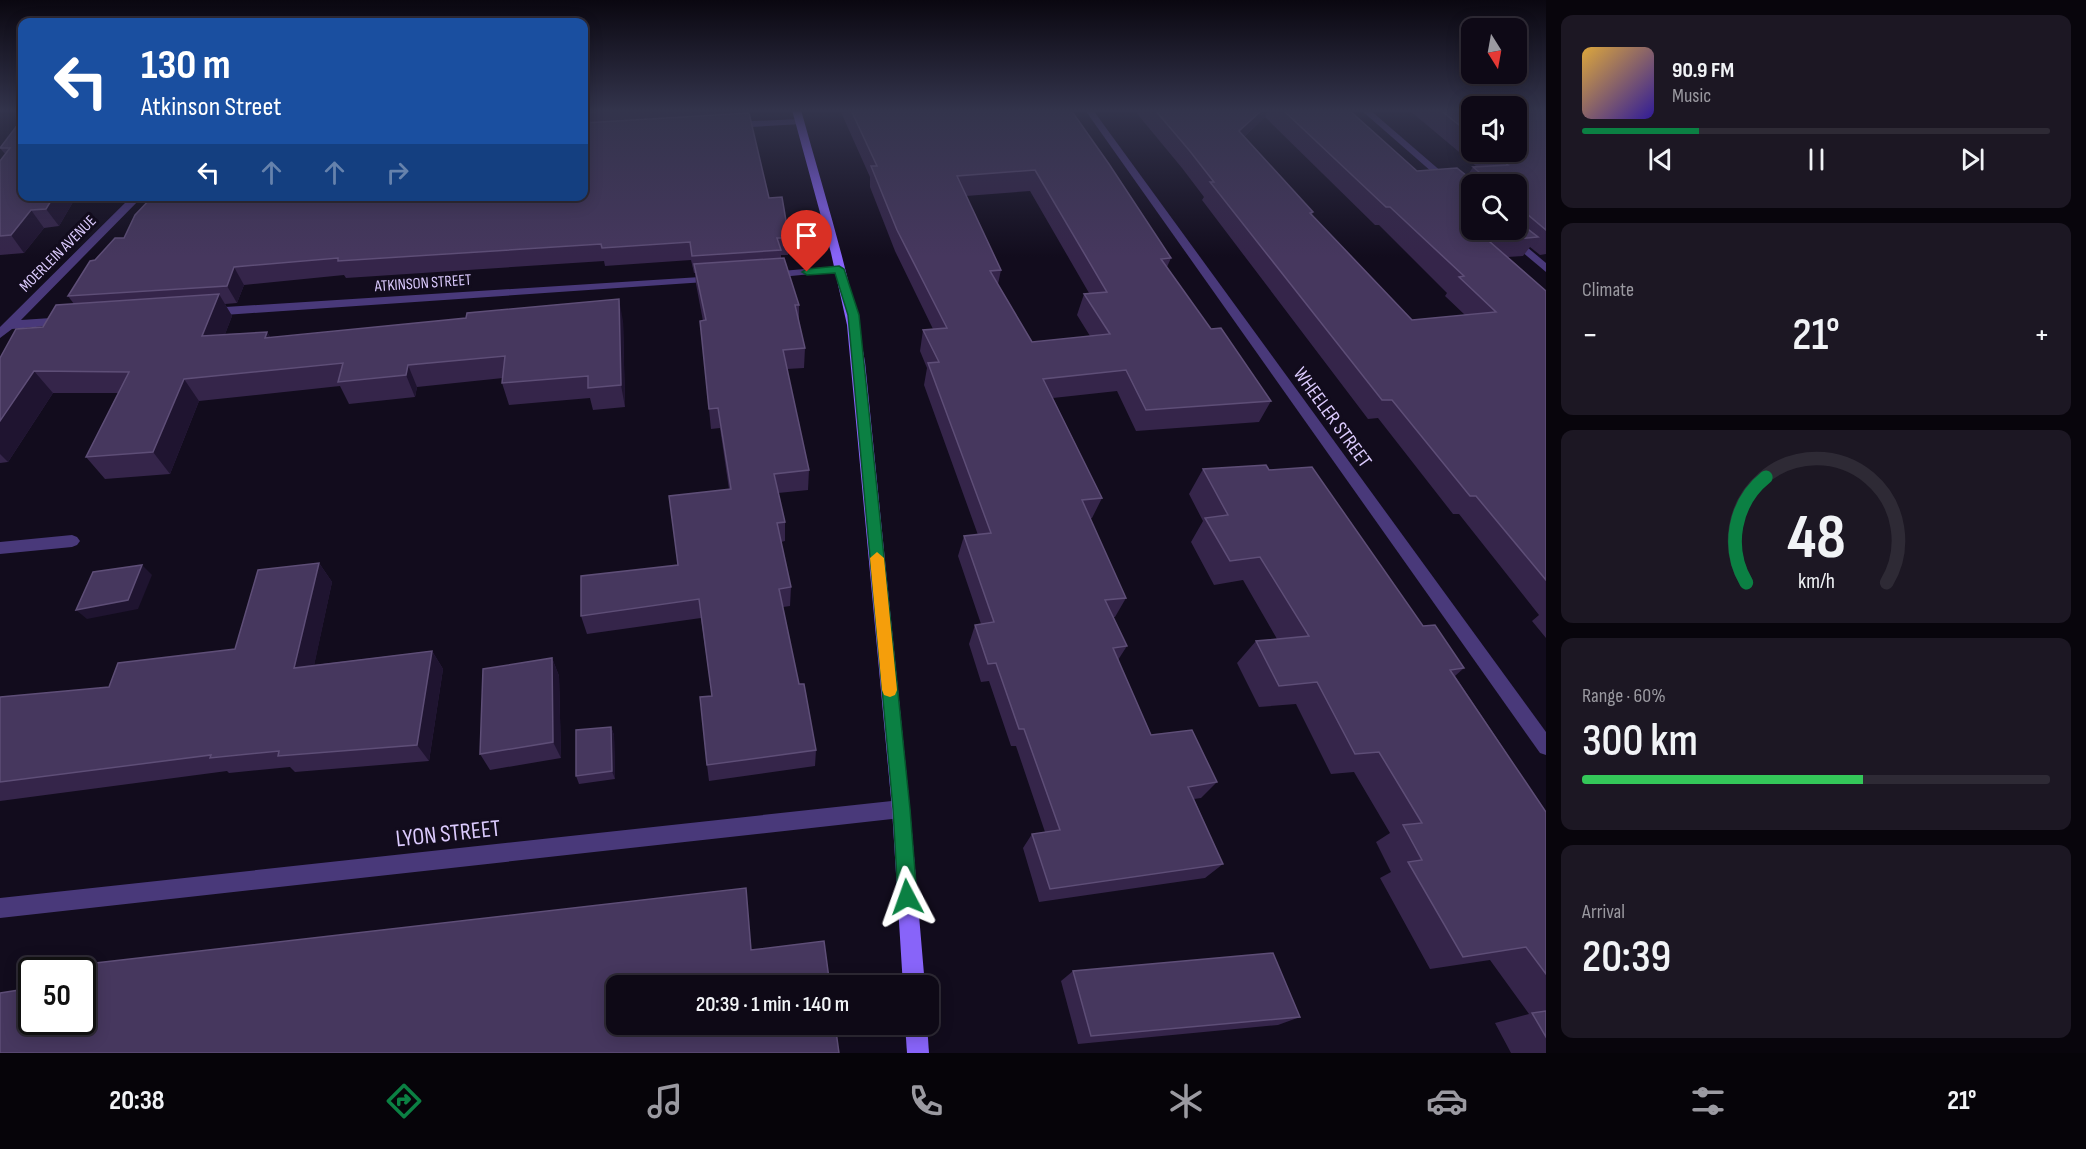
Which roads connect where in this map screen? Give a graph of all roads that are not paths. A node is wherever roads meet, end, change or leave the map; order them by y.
1 (809, 159) edge
2 (1124, 159) edge
3 (1421, 159) edge
4 (1461, 194) edge
5 (133, 201) edge
6 (1513, 240) edge
7 (839, 269) junction
8 (1546, 269) edge
9 (758, 276) edge
10 (725, 278) edge
11 (198, 313) edge
12 (80, 320) edge
13 (5, 329) edge
14 (72, 541) dead end
15 (0, 548) edge
16 (1546, 747) edge
17 (901, 809) junction
18 (0, 908) edge
19 (913, 975) edge
20 (917, 1035) edge
21 (918, 1053) edge

1 - 7 main road
2 - 16 street, WHEELER STREET
3 - 4 street
5 - 13 street, MOERLEIN AVENUE
6 - 8 street
7 - 9 street
7 - 17 main road
10 - 11 street, ATKINSON STREET
12 - 13 street
14 - 15 street
17 - 18 street, LYON STREET
17 - 19 main road
20 - 21 main road

